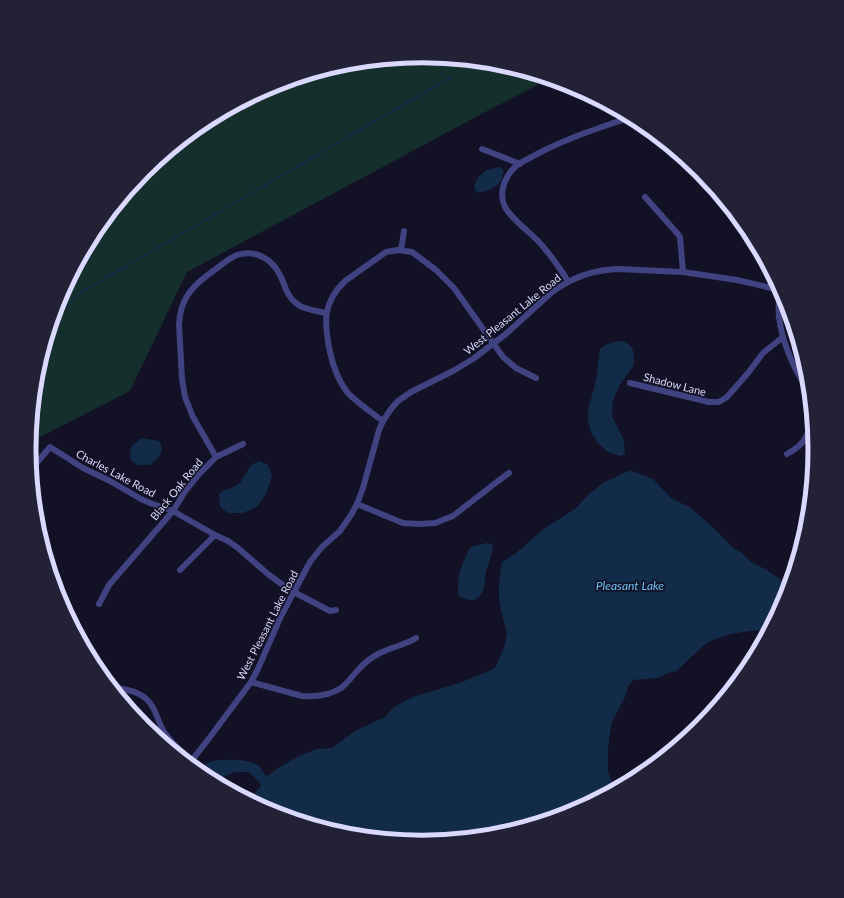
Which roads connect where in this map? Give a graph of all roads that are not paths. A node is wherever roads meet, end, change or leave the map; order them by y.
1 (623, 120) edge
2 (482, 149) dead end
3 (520, 164) junction
4 (645, 197) dead end
5 (404, 231) dead end
6 (401, 250) junction
7 (683, 272) junction
8 (568, 281) junction
9 (773, 287) edge
10 (779, 300) edge
11 (326, 313) junction
12 (783, 338) junction
13 (493, 344) junction
14 (536, 378) dead end
15 (802, 381) edge
16 (630, 383) dead end
17 (383, 421) junction
18 (807, 434) edge
19 (243, 444) dead end
20 (787, 454) dead end
21 (216, 457) junction
22 (37, 463) edge
23 (509, 473) dead end
24 (357, 504) junction
25 (173, 511) junction
26 (215, 535) junction
27 (180, 570) dead end
28 (293, 592) junction
29 (99, 604) dead end
30 (336, 610) dead end
31 (416, 638) dead end
32 (251, 682) junction
33 (119, 688) edge
34 (173, 744) edge
35 (193, 759) edge

1 - 3 street
2 - 3 street
3 - 8 street
4 - 7 street
5 - 6 street
6 - 11 street
6 - 13 street
7 - 8 street, West Pleasant Lake Road
7 - 9 street, West Pleasant Lake Road
8 - 13 street, West Pleasant Lake Road
10 - 12 street
11 - 17 street
11 - 21 street, Black Oak Road
12 - 15 street
12 - 16 street, Shadow Lane
13 - 14 street
13 - 17 street, West Pleasant Lake Road
17 - 24 street, West Pleasant Lake Road
18 - 20 street
19 - 21 street
21 - 25 street, Black Oak Road
22 - 25 street, Charles Lake Road
23 - 24 street
24 - 28 street, West Pleasant Lake Road
25 - 26 street, Charles Lake Road
25 - 29 street, Black Oak Road
26 - 27 street
26 - 28 street, Charles Lake Road
28 - 30 street, Charles Lake Road
28 - 32 street, West Pleasant Lake Road
31 - 32 street
32 - 35 street, West Pleasant Lake Road
33 - 34 street

